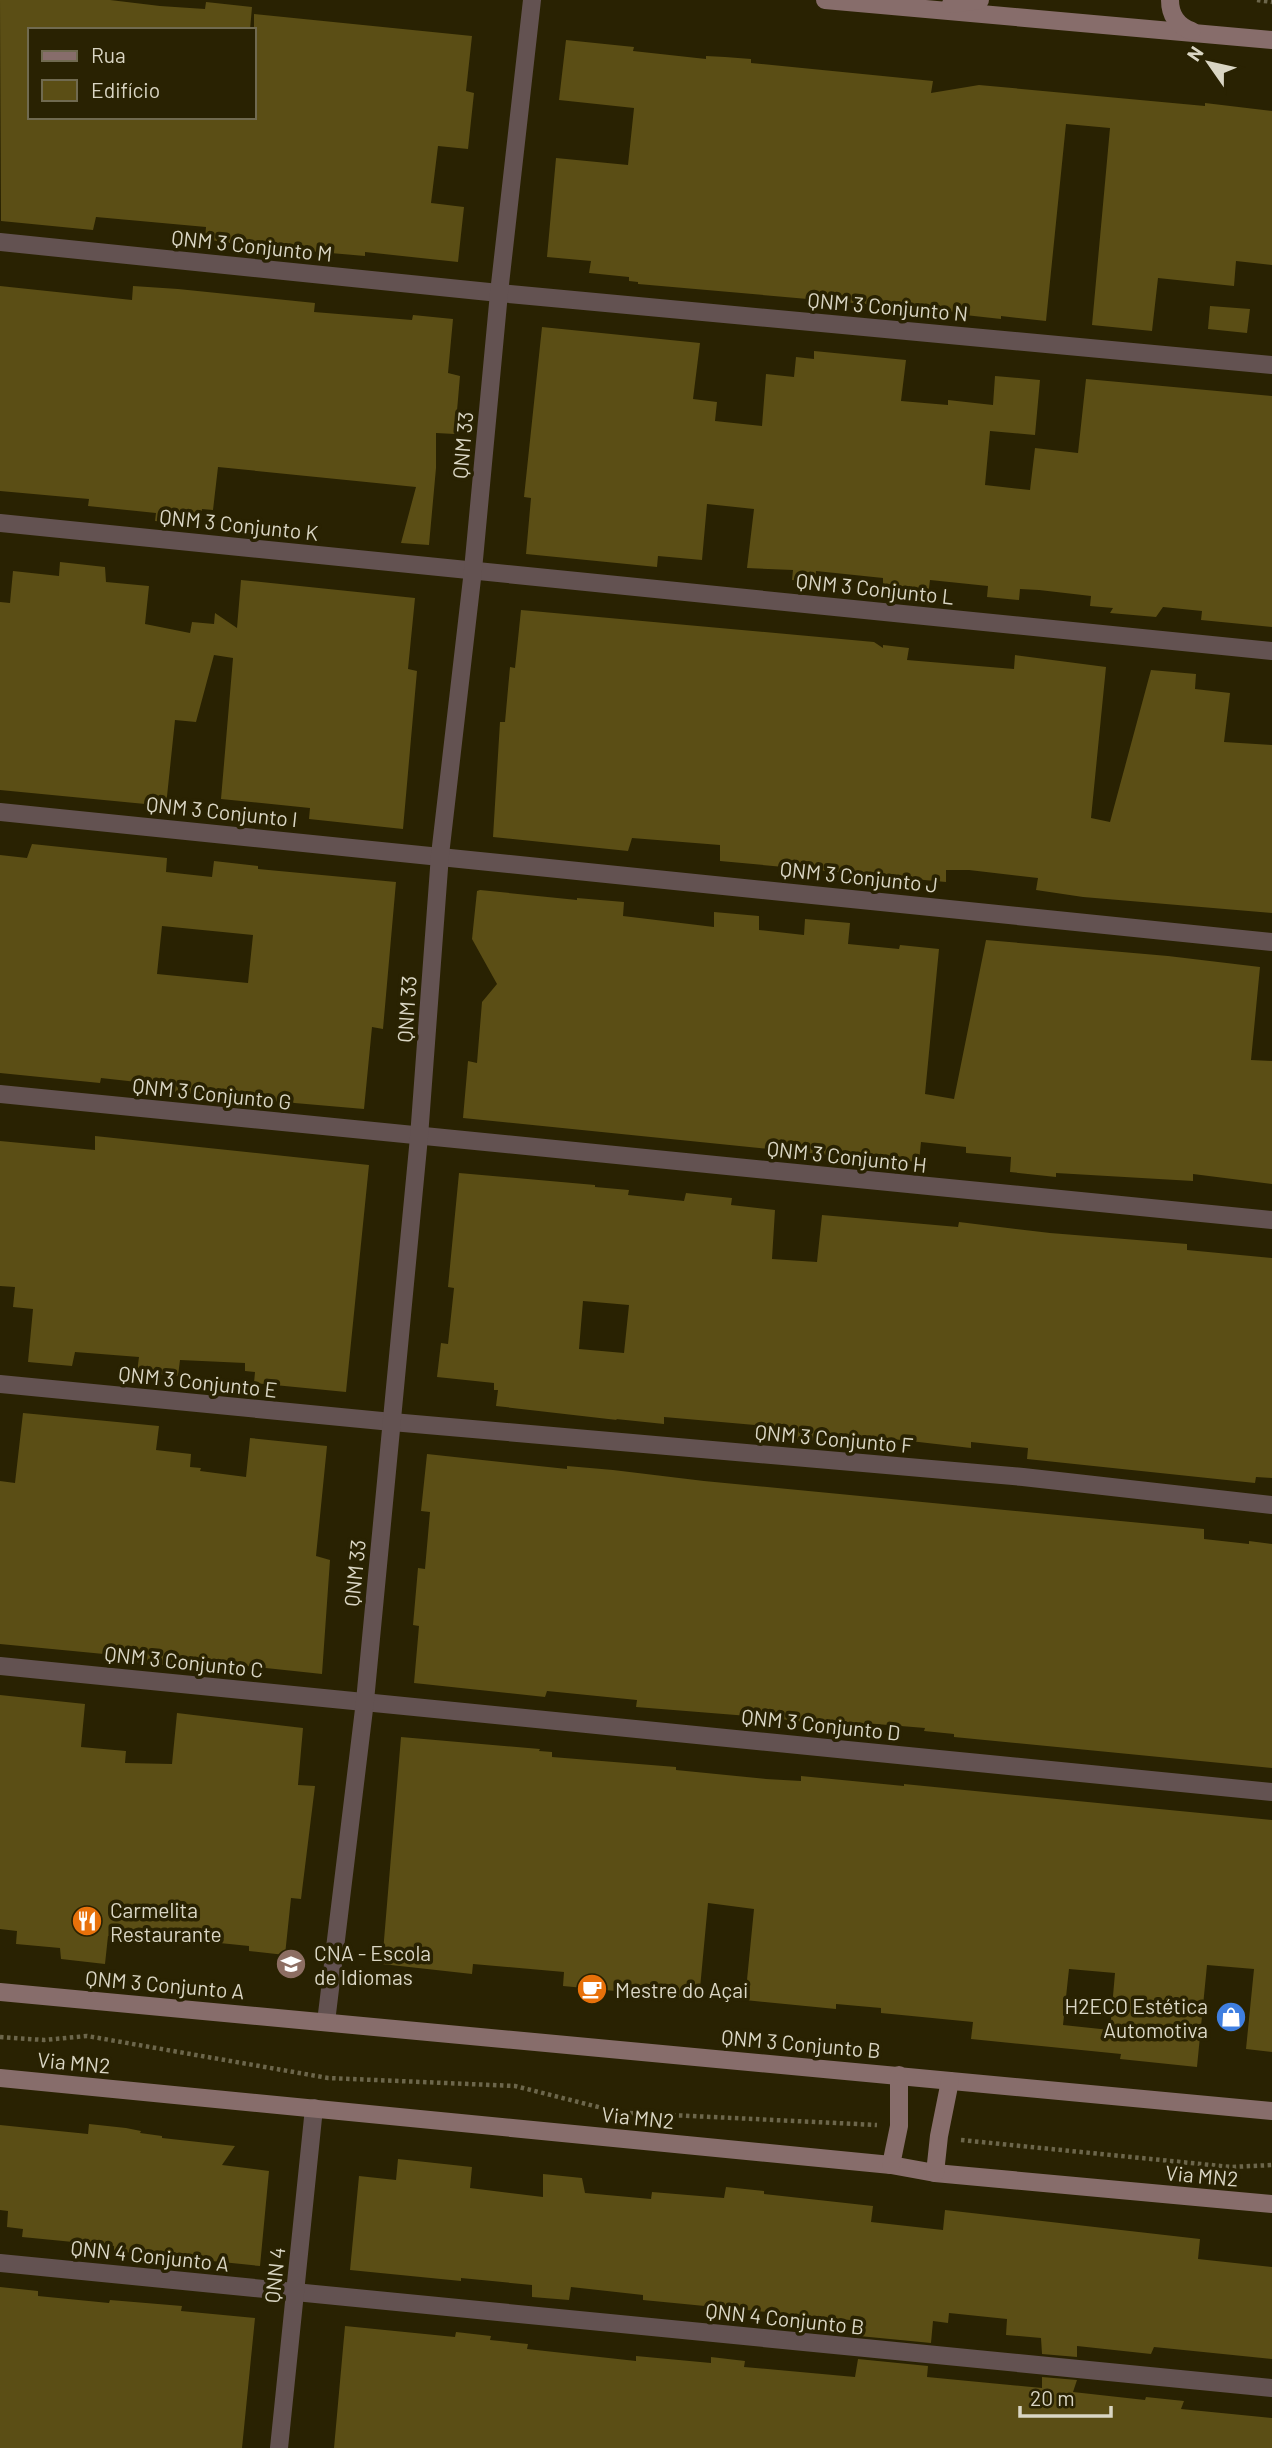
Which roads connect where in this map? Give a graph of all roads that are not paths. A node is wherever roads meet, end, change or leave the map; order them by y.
1 (532, 0) edge
2 (825, 0) edge
3 (979, 0) edge
4 (1170, 0) edge
5 (920, 8) junction
6 (1199, 33) junction
7 (1272, 40) edge
8 (0, 243) edge
9 (499, 293) junction
10 (1272, 365) edge
11 (0, 523) edge
12 (473, 570) junction
13 (1272, 651) edge
14 (0, 812) edge
15 (440, 855) junction
16 (1272, 942) edge
17 (0, 1094) edge
18 (418, 1137) junction
19 (1272, 1220) edge
20 (0, 1384) edge
21 (392, 1422) junction
22 (1272, 1505) edge
23 (0, 1666) edge
24 (365, 1701) junction
25 (1272, 1792) edge
26 (0, 1992) edge
27 (326, 2022) junction
28 (899, 2075) junction
29 (0, 2078) edge
30 (950, 2081) junction
31 (314, 2108) junction
32 (1272, 2111) edge
33 (891, 2165) junction
34 (935, 2173) junction
35 (1272, 2204) edge
36 (0, 2263) edge
37 (295, 2292) junction
38 (1272, 2388) edge
39 (279, 2448) edge

1 - 9 street, QNM 33
2 - 5 main road
3 - 5 main road
4 - 6 main road
5 - 6 main road
6 - 7 main road
8 - 9 street, QNM 3 Conjunto M
9 - 10 street, QNM 3 Conjunto N
9 - 12 street, QNM 33
11 - 12 street, QNM 3 Conjunto K
12 - 13 street, QNM 3 Conjunto L
12 - 15 street, QNM 33
14 - 15 street, QNM 3 Conjunto I
15 - 16 street, QNM 3 Conjunto J
15 - 18 street, QNM 33
17 - 18 street, QNM 3 Conjunto G
18 - 19 street, QNM 3 Conjunto H
18 - 21 street, QNM 33
20 - 21 street, QNM 3 Conjunto E
21 - 22 street, QNM 3 Conjunto F
21 - 24 street, QNM 33
23 - 24 street, QNM 3 Conjunto C
24 - 25 street, QNM 3 Conjunto D
24 - 27 street, QNM 33
26 - 27 main road, QNM 3 Conjunto A
27 - 28 main road, QNM 3 Conjunto B
28 - 30 main road, QNM 3 Conjunto B
28 - 33 main road
29 - 31 main road, Via MN2
30 - 32 main road, QNM 3 Conjunto B
30 - 34 main road
31 - 33 main road, Via MN2
31 - 37 street, QNN 4
33 - 34 main road, Via MN2
34 - 35 main road, Via MN2
36 - 37 street, QNN 4 Conjunto A
37 - 38 street, QNN 4 Conjunto B
37 - 39 street, QNN 4

